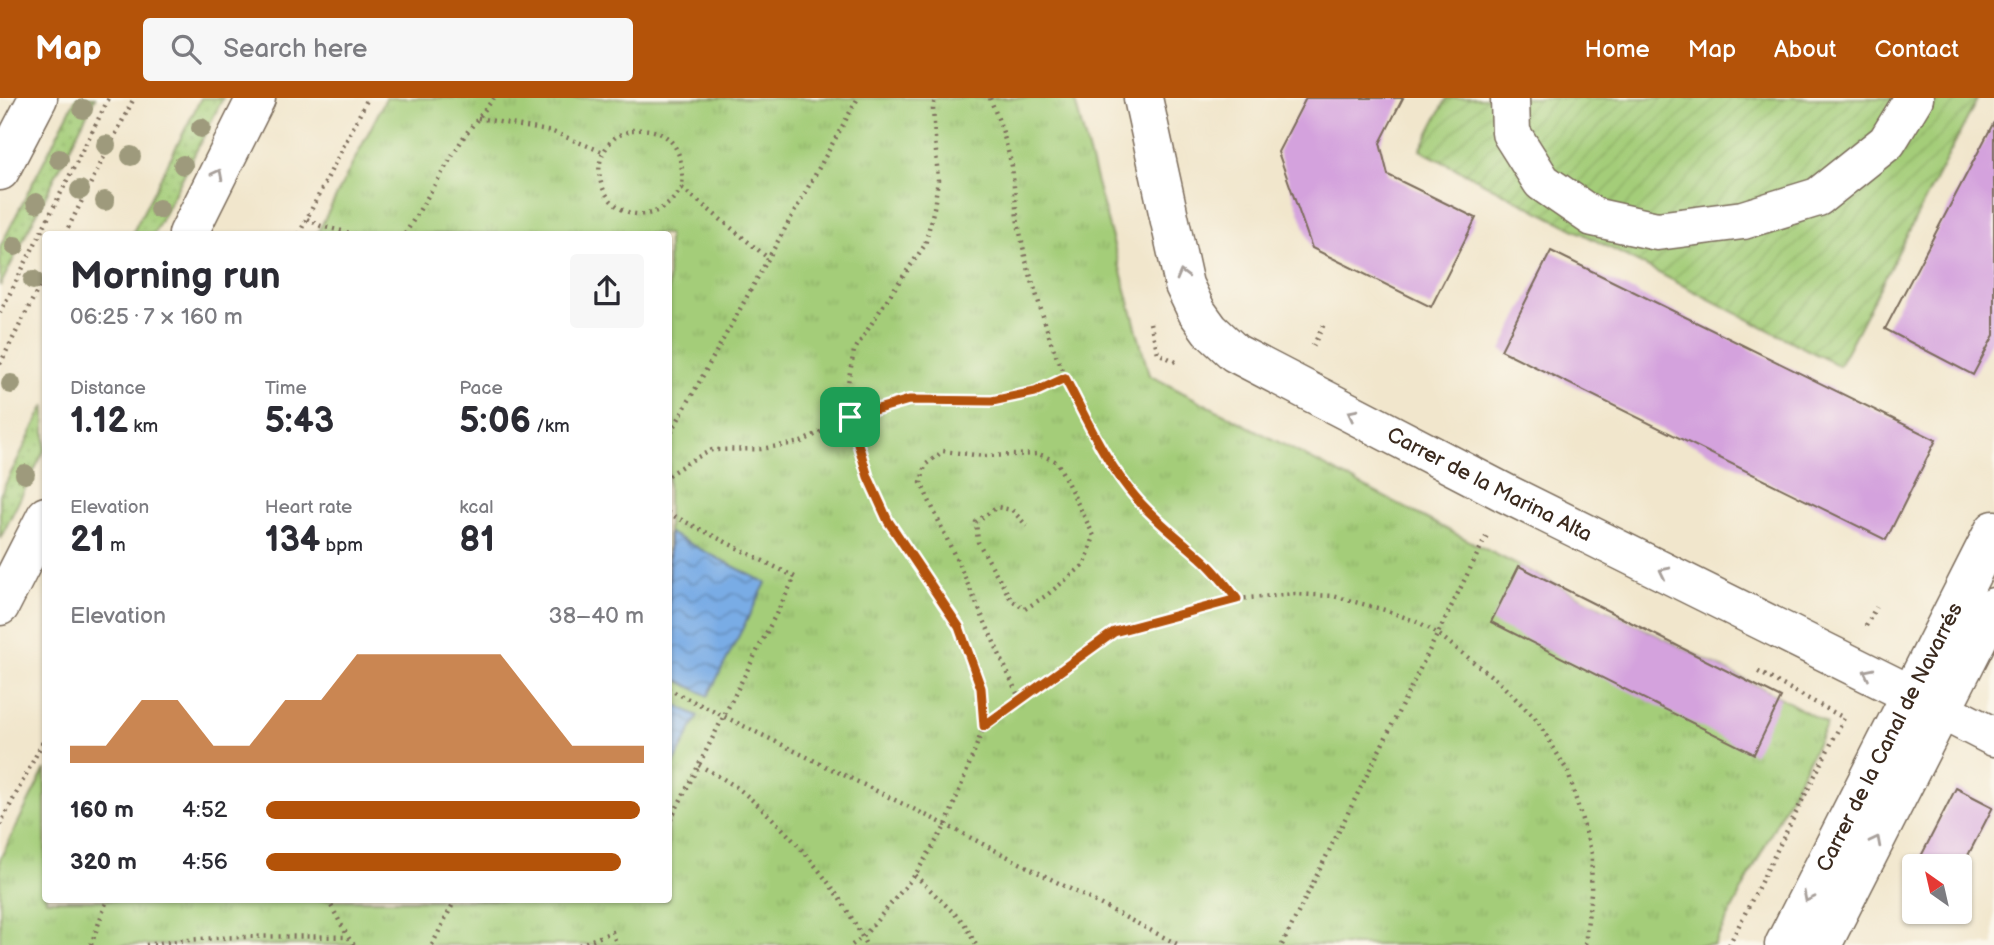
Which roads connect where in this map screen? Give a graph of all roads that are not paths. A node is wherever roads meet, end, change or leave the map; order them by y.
1 (38, 98) edge
2 (257, 98) edge
3 (1143, 98) edge
4 (1510, 98) edge
5 (1914, 98) edge
6 (0, 171) edge
7 (189, 231) edge
8 (42, 524) edge
9 (1994, 530) edge
10 (0, 606) edge
11 (1994, 607) edge
12 (1926, 702) junction
13 (1994, 737) edge
14 (1784, 945) edge
15 (1822, 945) edge

1 - 6 street
7 -> 2 street
12 -> 3 street, Carrer de la Marina Alta
4 - 5 street
8 - 10 street
9 - 12 street, Carrer de la Canal de Navarrés
11 - 12 street, Carrer de la Canal de Navarrés
12 - 13 street, Carrer de la Marina Alta
12 -> 14 street, Carrer de la Canal de Navarrés
15 -> 12 street, Carrer de la Canal de Navarrés

